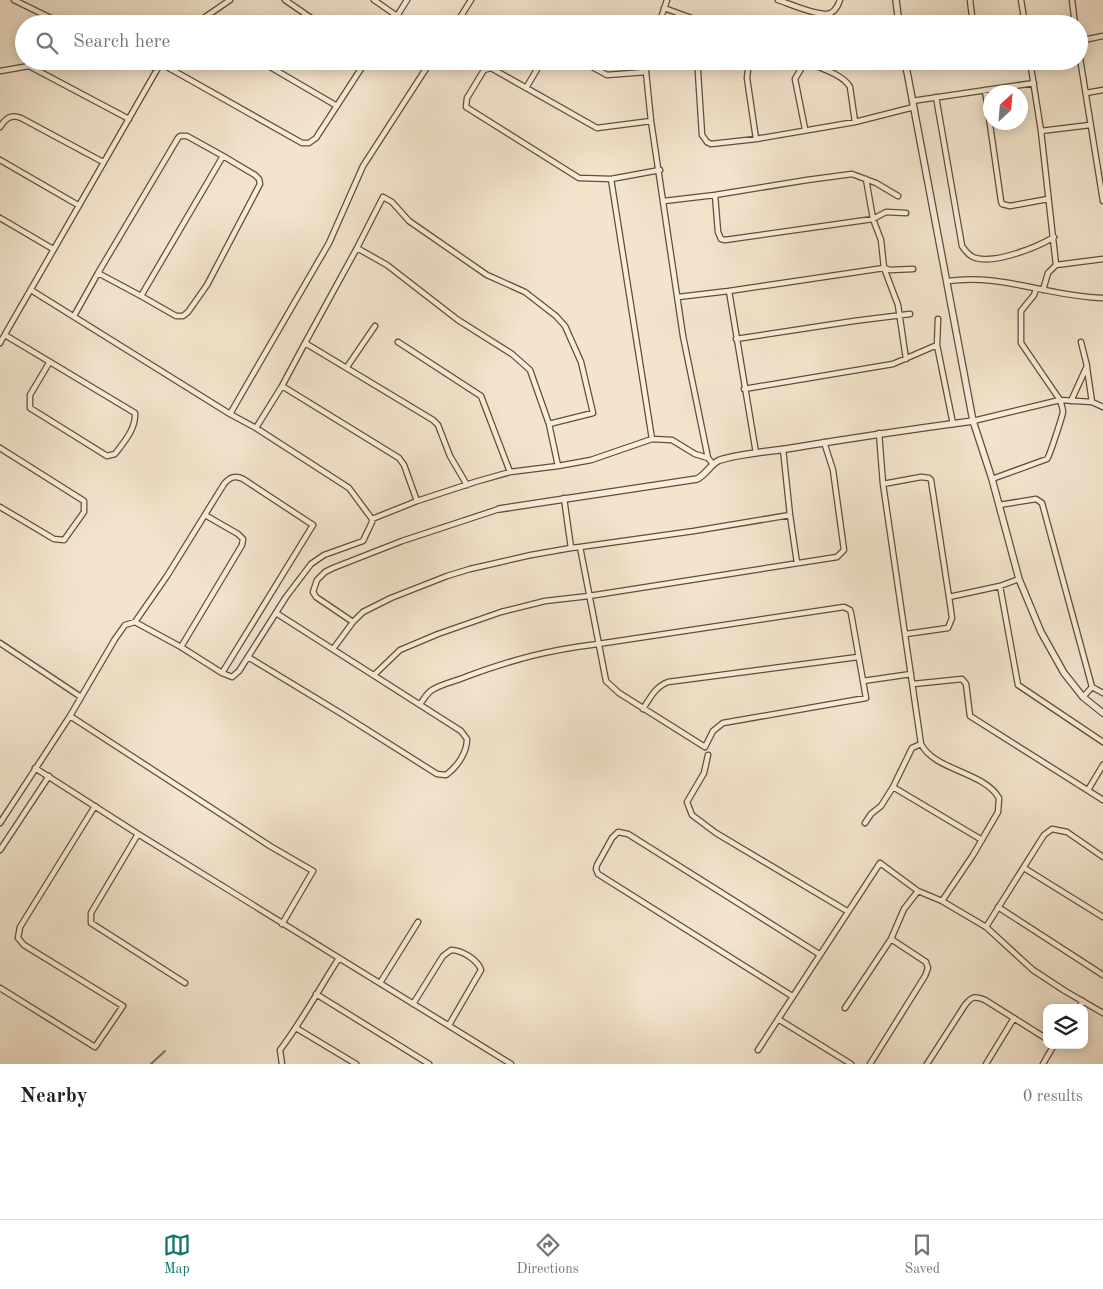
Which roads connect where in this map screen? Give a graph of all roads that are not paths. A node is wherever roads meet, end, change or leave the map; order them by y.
1 (14, 0) edge
2 (230, 0) edge
3 (284, 0) edge
4 (374, 0) edge
5 (407, 0) edge
6 (471, 0) edge
7 (667, 0) edge
8 (778, 0) edge
9 (840, 0) edge
10 (896, 0) edge
11 (970, 0) edge
12 (1021, 0) edge
13 (1072, 0) edge
14 (664, 8) junction
15 (45, 15) edge
16 (211, 15) edge
17 (306, 15) edge
18 (396, 15) edge
19 (398, 15) edge
20 (462, 15) edge
21 (662, 15) edge
22 (683, 15) edge
23 (898, 15) edge
24 (972, 15) edge
25 (1024, 15) edge
26 (1074, 15) edge
27 (1103, 36) edge
28 (1088, 39) edge
29 (15, 68) edge
30 (37, 70) edge
31 (156, 70) edge
32 (175, 70) edge
33 (275, 70) edge
34 (360, 70) edge
35 (425, 70) edge
36 (484, 70) edge
37 (494, 70) edge
38 (537, 70) edge
39 (598, 70) edge
40 (698, 70) edge
41 (748, 70) edge
42 (800, 70) edge
43 (823, 70) edge
44 (907, 70) edge
45 (1032, 70) edge
46 (1082, 70) edge
47 (0, 71) edge
48 (646, 72) joint
49 (1034, 82) junction
50 (1016, 85) edge
51 (526, 88) junction
52 (983, 90) edge
53 (1103, 90) edge
54 (1086, 93) junction
55 (936, 97) junction
56 (913, 104) junction
57 (337, 106) junction
58 (129, 118) junction
59 (651, 121) junction
60 (855, 122) junction
61 (1090, 125) junction
62 (0, 127) edge
63 (805, 130) junction
64 (991, 130) edge
65 (1041, 131) junction
66 (756, 139) junction
67 (223, 156) junction
68 (0, 160) edge
69 (103, 162) junction
70 (660, 170) junction
71 (866, 178) junction
72 (611, 179) junction
73 (715, 195) junction
74 (898, 196) dead end
75 (1048, 199) junction
76 (664, 201) junction
77 (1103, 201) edge
78 (78, 205) junction
79 (906, 213) dead end
80 (0, 218) edge
81 (873, 219) junction
82 (1054, 237) junction
83 (357, 248) junction
84 (53, 249) junction
85 (1103, 259) edge
86 (1056, 265) junction
87 (884, 268) junction
88 (913, 268) dead end
89 (98, 273) junction
90 (948, 281) junction
91 (1036, 289) junction
92 (31, 290) junction
93 (1043, 290) junction
94 (729, 291) junction
95 (141, 296) junction
96 (678, 297) junction
97 (1103, 298) edge
98 (910, 314) dead end
99 (74, 316) junction
100 (900, 316) junction
101 (938, 319) dead end
102 (375, 326) dead end
103 (5, 334) junction
104 (736, 339) junction
105 (398, 342) dead end
106 (1081, 342) dead end
107 (0, 343) edge
108 (305, 343) junction
109 (937, 345) junction
110 (906, 359) junction
111 (49, 363) junction
112 (1087, 366) junction
113 (347, 367) junction
114 (282, 386) junction
115 (744, 389) junction
116 (1060, 400) junction
117 (1071, 401) junction
118 (1092, 402) junction
119 (1103, 407) edge
120 (230, 414) junction
121 (973, 421) junction
122 (549, 424) junction
123 (953, 424) junction
124 (256, 428) junction
125 (879, 433) junction
126 (652, 439) junction
127 (824, 442) junction
128 (0, 448) edge
129 (783, 449) junction
130 (756, 453) junction
131 (708, 458) junction
132 (713, 464) junction
133 (558, 466) junction
134 (510, 472) junction
135 (992, 479) junction
136 (883, 484) junction
137 (467, 485) junction
138 (564, 498) junction
139 (417, 501) junction
140 (999, 505) junction
141 (0, 507) edge
142 (499, 509) joint
143 (205, 515) junction
144 (790, 515) junction
145 (372, 519) junction
146 (580, 546) junction
147 (571, 548) junction
148 (797, 563) junction
149 (1020, 579) junction
150 (1000, 586) junction
151 (589, 596) junction
152 (950, 597) junction
153 (276, 613) junction
154 (136, 622) junction
155 (353, 622) junction
156 (906, 634) junction
157 (0, 644) edge
158 (598, 644) junction
159 (181, 647) junction
160 (333, 649) junction
161 (248, 657) junction
162 (858, 657) junction
163 (222, 673) junction
164 (911, 674) junction
165 (374, 675) junction
166 (863, 681) junction
167 (913, 684) junction
168 (1092, 687) junction
169 (1103, 693) edge
170 (81, 697) junction
171 (1083, 697) junction
172 (420, 704) junction
173 (643, 709) junction
174 (1103, 712) edge
175 (70, 716) junction
176 (1103, 742) edge
177 (921, 744) junction
178 (708, 755) dead end
179 (1103, 765) edge
180 (36, 768) junction
181 (49, 776) junction
182 (893, 787) junction
183 (1088, 790) junction
184 (1103, 800) edge
185 (95, 806) junction
186 (0, 823) edge
187 (865, 823) dead end
188 (138, 834) junction
189 (982, 840) junction
190 (0, 850) edge
191 (1103, 857) edge
192 (1024, 868) junction
193 (918, 891) junction
194 (942, 900) junction
195 (998, 907) junction
196 (847, 911) junction
197 (1103, 917) edge
198 (418, 922) dead end
199 (282, 924) junction
200 (986, 927) junction
201 (891, 939) junction
202 (819, 954) junction
203 (339, 958) junction
204 (1103, 975) edge
205 (185, 983) dead end
206 (380, 984) junction
207 (0, 988) edge
208 (316, 994) junction
209 (792, 996) junction
210 (1082, 1001) junction
211 (413, 1004) junction
212 (1080, 1004) edge
213 (845, 1008) dead end
214 (1103, 1013) edge
215 (1014, 1018) junction
216 (778, 1019) junction
217 (449, 1025) junction
218 (296, 1028) junction
219 (1043, 1036) edge
220 (1052, 1049) edge
221 (758, 1050) dead end
222 (282, 1064) edge
223 (356, 1064) edge
224 (429, 1064) edge
225 (512, 1064) edge
226 (851, 1064) edge
227 (870, 1064) edge
228 (927, 1064) edge
229 (986, 1064) edge
230 (1043, 1064) edge

1 - 15 street
2 - 16 street
3 - 17 street
4 - 18 street
5 - 19 street
6 - 20 street
7 - 14 street
8 - 9 street
10 - 23 street
11 - 24 street
12 - 25 street
13 - 26 street
14 - 21 street
14 - 22 street
27 - 28 street
29 - 47 street
30 - 58 street
31 - 58 street
32 - 57 street
33 - 57 street
34 - 57 street
35 - 120 street
36 - 72 street
37 - 51 street
38 - 51 street
39 - 48 street
40 - 66 street
41 - 66 street
42 - 63 street
43 - 60 street
44 - 56 street
45 - 49 street
46 - 54 street
48 - 59 street
49 - 50 street
49 - 65 street
51 - 59 street
52 - 55 street
53 - 54 street
54 - 61 street
55 - 56 street
55 - 82 street
56 - 60 street
56 - 90 street
58 - 69 street
59 - 70 street
60 - 63 street
61 - 65 street
61 - 77 street
62 - 69 street
63 - 66 street
64 - 75 street
65 - 75 street
67 - 89 street
67 - 95 street
67 - 95 street
68 - 78 street
69 - 78 street
70 - 72 street
70 - 76 street
71 - 73 street
71 - 74 street
71 - 81 street
72 - 126 street
73 - 76 street
73 - 81 street
75 - 82 street
76 - 96 street
78 - 84 street
79 - 81 street
80 - 84 street
81 - 87 street
82 - 86 street
83 - 108 street
83 - 122 street
83 - 122 street
84 - 92 street
85 - 86 street
86 - 93 street
87 - 88 street
87 - 94 street
87 - 100 street
89 - 95 street
89 - 99 street
90 - 91 street
90 - 121 street
91 - 93 street
91 - 116 street
92 - 99 street
92 - 103 street
93 - 97 street
94 - 96 street
94 - 104 street
96 - 131 street
98 - 100 street
99 - 120 street
100 - 104 street
100 - 110 street
101 - 109 street
102 - 113 street
103 - 107 street
103 - 111 street
104 - 115 street
105 - 134 street
106 - 112 street
108 - 113 street
108 - 114 street
109 - 110 street
109 - 123 street
110 - 115 street
111 - 111 street
112 - 117 street
112 - 118 street
113 - 137 street
114 - 124 street
114 - 139 street
115 - 130 street
116 - 117 street
116 - 121 street
116 - 135 street
117 - 118 street
118 - 119 street
120 - 124 street
121 - 123 street
121 - 135 street
122 - 133 street
123 - 125 street
124 - 145 street
125 - 127 street
125 - 136 street
126 - 131 street
126 - 133 street
127 - 129 street
127 - 148 street
128 - 141 street
129 - 130 street
129 - 144 street
130 - 132 street
131 - 132 street
132 - 138 street
133 - 134 street
134 - 137 street
135 - 140 street
136 - 152 street
136 - 156 street
137 - 139 street
138 - 142 street
138 - 147 street
139 - 145 street
140 - 149 street
140 - 168 street
142 - 155 street
143 - 154 street
143 - 159 street
143 - 163 street
144 - 146 street
144 - 148 street
145 - 153 street
146 - 147 street
146 - 151 street
147 - 155 street
148 - 151 street
149 - 150 street
149 - 171 street
150 - 152 street
150 - 176 street
151 - 158 street
151 - 165 street
152 - 156 street
153 - 160 street
153 - 161 street
154 - 159 street
154 - 170 street
155 - 160 street
156 - 164 street
157 - 170 street
158 - 162 street
158 - 172 street
158 - 173 street
159 - 163 street
160 - 165 street
161 - 163 street
161 - 172 street
162 - 166 street
162 - 173 street
164 - 166 street
164 - 167 street
165 - 172 street
166 - 173 street
167 - 177 street
167 - 183 street
168 - 169 street
168 - 171 street
170 - 175 street
171 - 174 street
175 - 180 street
175 - 199 street
177 - 182 street
177 - 189 street
178 - 196 street
179 - 183 street
180 - 181 street
180 - 186 street
181 - 185 street
181 - 190 street
182 - 187 street
182 - 189 street
183 - 184 street
185 - 188 street
185 - 207 street
188 - 199 street
188 - 205 street
189 - 194 street
191 - 192 street
192 - 195 street
192 - 197 street
193 - 194 street
193 - 196 street
193 - 201 street
194 - 200 street
195 - 200 street
195 - 204 street
196 - 202 street
198 - 206 street
199 - 203 street
200 - 210 street
201 - 213 street
201 - 227 street
202 - 209 street
202 - 209 street
203 - 206 street
203 - 208 street
206 - 211 street
208 - 218 street
208 - 224 street
209 - 216 street
210 - 212 street
210 - 214 street
211 - 217 street
211 - 217 street
215 - 219 street
215 - 228 street
215 - 229 street
216 - 221 street
216 - 226 street
217 - 225 street
218 - 222 street
218 - 223 street
220 - 230 street

